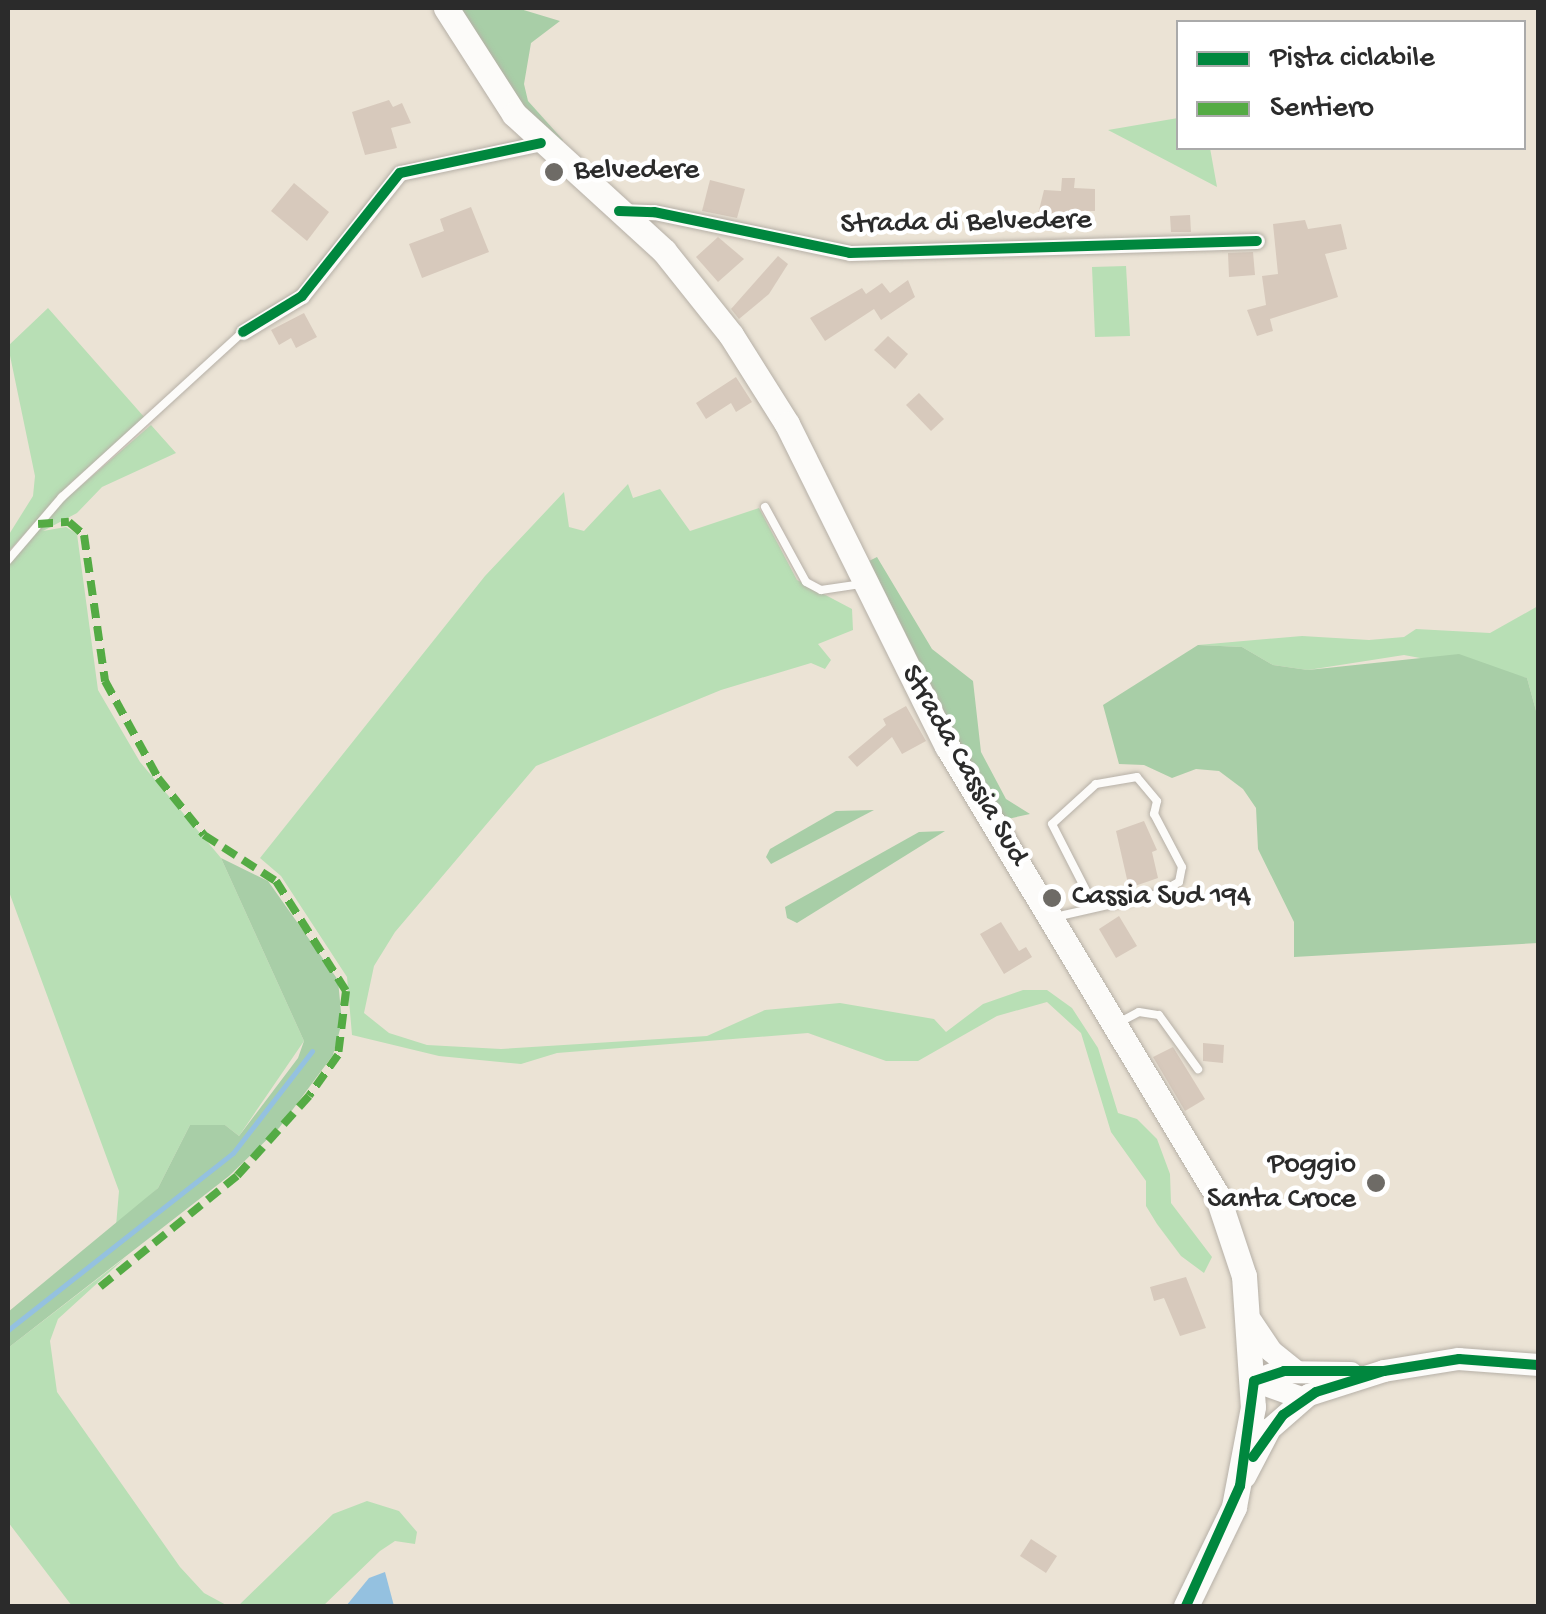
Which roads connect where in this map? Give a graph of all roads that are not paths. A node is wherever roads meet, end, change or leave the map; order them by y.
1 (446, 8) edge
2 (541, 144) junction
3 (619, 211) junction
4 (1257, 241) dead end
5 (243, 332) joint
6 (766, 507) dead end
7 (8, 560) edge
8 (865, 582) junction
9 (1093, 904) junction
10 (1051, 918) junction
11 (1117, 1024) junction
12 (1198, 1069) dead end
13 (1250, 1321) junction
14 (1536, 1362) edge
15 (1296, 1371) junction
16 (1384, 1371) junction
17 (1254, 1381) junction
18 (1302, 1398) junction
19 (1240, 1486) junction
20 (1186, 1606) edge

1 - 2 main road, Strada Cassia Sud
2 - 3 main road, Strada Cassia Sud
2 - 5 street
3 - 4 street, Strada di Belvedere
3 - 8 main road, Strada Cassia Sud
5 - 7 lane
6 - 8 lane
8 - 10 main road, Strada Cassia Sud
9 - 9 lane
9 - 10 lane
10 - 11 main road, Strada Cassia Sud
11 - 12 lane
11 - 13 main road, Strada Cassia Sud
13 - 15 street
13 - 17 main road, Strada Cassia Sud
14 - 16 street
15 - 16 street
15 - 17 street
16 - 18 street
17 - 18 street
17 - 19 main road, Strada Cassia Sud
18 - 19 street
19 - 20 main road, Strada Cassia Sud

